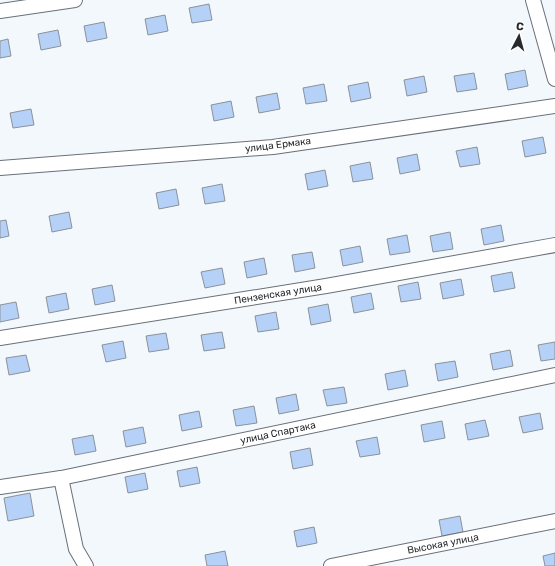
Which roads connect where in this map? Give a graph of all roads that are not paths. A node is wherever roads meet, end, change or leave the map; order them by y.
1 (75, 0) edge
2 (533, 0) edge
3 (0, 11) edge
4 (555, 79) edge
5 (555, 106) edge
6 (0, 168) edge
7 (555, 245) edge
8 (0, 338) edge
9 (555, 375) edge
10 (61, 478) junction
11 (0, 486) edge
12 (555, 521) edge
13 (86, 566) edge
14 (331, 566) edge

1 - 3 street
2 - 4 street
5 - 6 street, улица Ермака
7 - 8 street, Пензенская улица
9 - 10 street, улица Спартака
10 - 11 street, улица Спартака
10 - 13 street
12 - 14 street, Высокая улица

